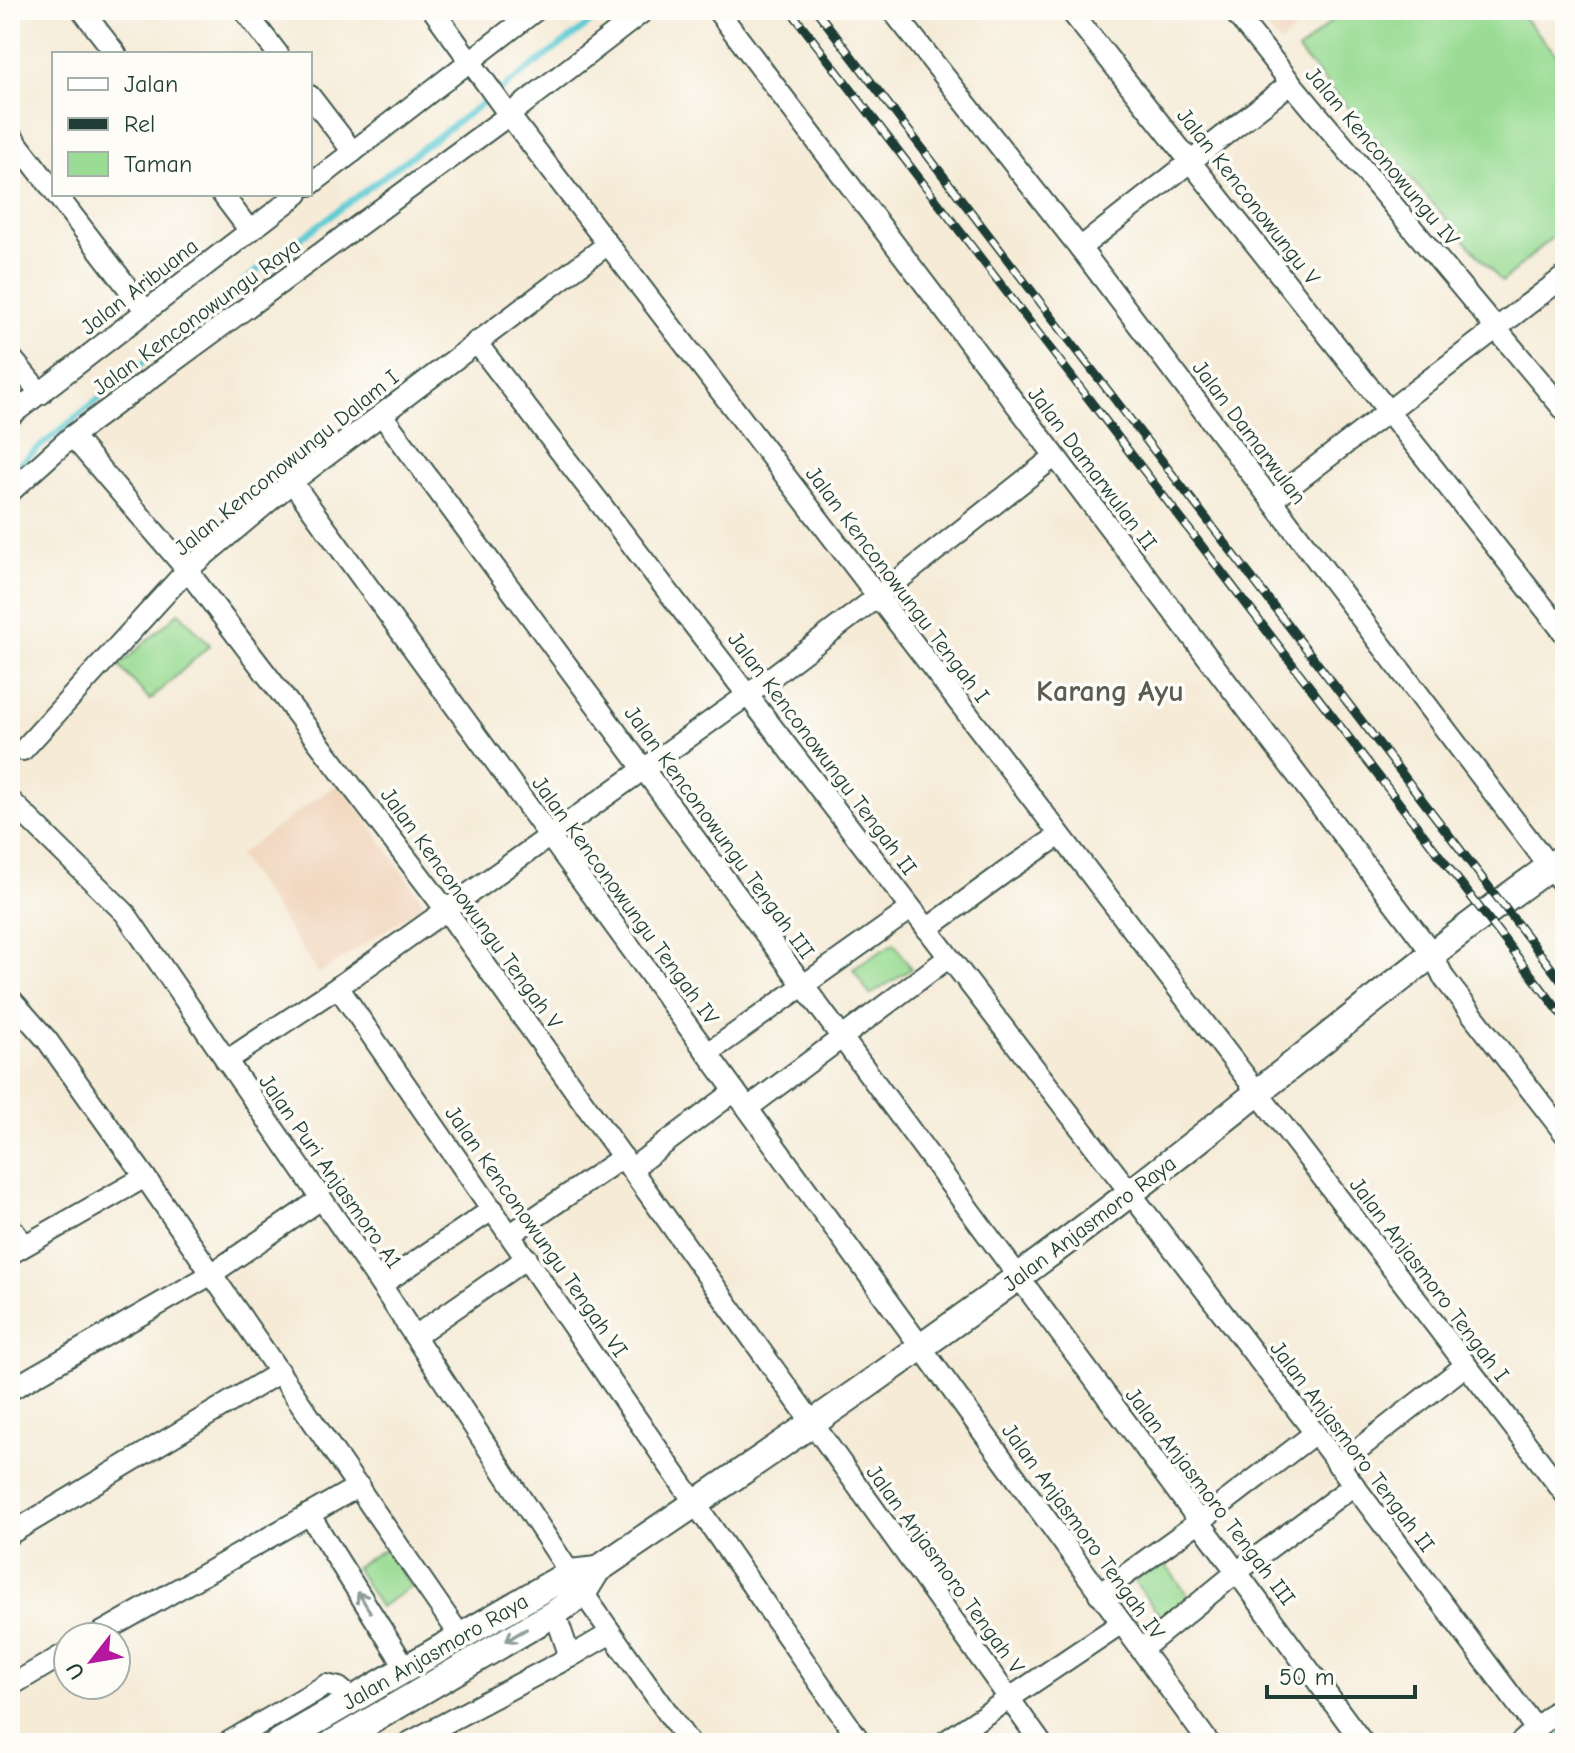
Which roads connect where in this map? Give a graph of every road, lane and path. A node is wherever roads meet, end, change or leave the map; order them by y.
1 (82, 10) edge
2 (244, 10) edge
3 (433, 10) edge
4 (536, 10) edge
5 (645, 10) edge
6 (717, 10) edge
7 (892, 10) edge
8 (1070, 10) edge
9 (1233, 10) edge
10 (114, 52) edge
11 (276, 52) edge
12 (472, 60) junction
13 (1291, 83) junction
14 (312, 99) edge
15 (506, 110) junction
16 (10, 134) edge
17 (353, 152) junction
18 (1192, 162) junction
19 (312, 183) edge
20 (52, 189) edge
21 (57, 196) edge
22 (224, 196) edge
23 (295, 196) edge
24 (250, 231) junction
25 (608, 244) junction
26 (1080, 248) junction
27 (1565, 276) edge
28 (145, 310) junction
29 (1497, 331) junction
30 (476, 342) junction
31 (10, 356) edge
32 (41, 394) junction
33 (1565, 411) edge
34 (1389, 412) junction
35 (382, 415) junction
36 (10, 416) edge
37 (72, 436) junction
38 (1054, 457) junction
39 (292, 482) junction
40 (10, 492) edge
41 (1272, 500) junction
42 (187, 570) junction
43 (877, 597) junction
44 (1565, 634) edge
45 (749, 694) junction
46 (23, 750) dead end
47 (645, 769) junction
48 (10, 800) edge
49 (549, 835) junction
50 (1060, 835) junction
51 (1560, 870) edge
52 (911, 909) junction
53 (446, 910) junction
54 (927, 929) junction
55 (1432, 953) junction
56 (948, 958) junction
57 (804, 985) junction
58 (338, 987) junction
59 (10, 998) edge
60 (841, 1036) junction
61 (708, 1053) junction
62 (226, 1061) junction
63 (735, 1091) junction
64 (1257, 1092) junction
65 (748, 1108) junction
66 (1565, 1134) edge
67 (627, 1163) junction
68 (145, 1177) junction
69 (1129, 1194) junction
70 (321, 1199) junction
71 (493, 1209) junction
72 (10, 1226) edge
73 (511, 1234) junction
74 (17, 1249) edge
75 (527, 1258) junction
76 (210, 1275) junction
77 (1019, 1278) junction
78 (381, 1285) junction
79 (415, 1336) junction
80 (922, 1347) junction
81 (1466, 1365) junction
82 (280, 1372) junction
83 (10, 1390) edge
84 (812, 1423) junction
85 (1315, 1433) junction
86 (1338, 1465) junction
87 (1354, 1485) junction
88 (359, 1486) junction
89 (1565, 1494) edge
90 (696, 1503) junction
91 (309, 1514) junction
92 (1200, 1521) junction
93 (10, 1534) edge
94 (1238, 1571) junction
95 (576, 1583) junction
96 (1099, 1594) junction
97 (555, 1613) junction
98 (122, 1621) edge
99 (1120, 1624) junction
100 (611, 1633) junction
101 (461, 1637) junction
102 (1141, 1650) junction
103 (570, 1657) junction
104 (52, 1661) edge
105 (406, 1668) junction
106 (11, 1683) edge
107 (1009, 1698) junction
108 (1565, 1703) edge
109 (1536, 1729) junction
110 (278, 1733) edge
111 (227, 1743) edge
112 (333, 1743) edge
113 (408, 1743) edge
114 (689, 1743) edge
115 (861, 1743) edge
116 (943, 1743) edge
117 (1041, 1743) edge
118 (1209, 1743) edge
119 (1363, 1743) edge
120 (1520, 1743) edge

1 - 10 street
2 - 11 street
3 - 12 street, Jalan Kenconowungu Tengah I
4 - 12 street
5 - 15 street, Jalan Kenconowungu Raya
6 - 38 street, Jalan Damarwulan II
7 - 26 street, Jalan Damarwulan
8 - 18 street, Jalan Kenconowungu V
9 - 13 street, Jalan Kenconowungu IV
12 - 15 street, Jalan Kenconowungu Tengah I
12 - 17 street
13 - 18 street
13 - 29 street, Jalan Kenconowungu IV
14 - 17 street
15 - 25 street, Jalan Kenconowungu Tengah I
15 - 37 street, Jalan Kenconowungu Raya
16 - 20 street
17 - 19 street
18 - 26 street
18 - 34 street, Jalan Kenconowungu V
21 - 28 street
22 - 24 street
23 - 24 street, Jalan Aribuana
24 - 28 street, Jalan Aribuana
25 - 30 street, Jalan Kenconowungu Dalam I
25 - 43 street, Jalan Kenconowungu Tengah I
26 - 41 street, Jalan Damarwulan
27 - 29 street
28 - 32 street, Jalan Aribuana
29 - 33 street
29 - 34 street
30 - 35 street, Jalan Kenconowungu Dalam I
30 - 45 street, Jalan Kenconowungu Tengah II
31 - 32 street
32 - 36 street, Jalan Aribuana
34 - 41 street
34 - 44 street, Jalan Kenconowungu V
35 - 39 street, Jalan Kenconowungu Dalam I
35 - 47 street, Jalan Kenconowungu Tengah III
37 - 40 street, Jalan Kenconowungu Raya
37 - 42 street, Jalan Kenconowungu Tengah V
38 - 43 street
38 - 55 street, Jalan Damarwulan II
39 - 42 street, Jalan Kenconowungu Dalam I
39 - 49 street, Jalan Kenconowungu Tengah IV
41 - 51 street, Jalan Damarwulan
42 - 46 street, Jalan Kenconowungu Dalam I
42 - 53 street, Jalan Kenconowungu Tengah V
43 - 45 street
43 - 50 street, Jalan Kenconowungu Tengah I
45 - 47 street
45 - 52 street, Jalan Kenconowungu Tengah II
47 - 49 street
47 - 57 street, Jalan Kenconowungu Tengah III
48 - 62 street, Jalan Puri Anjasmoro A1
49 - 53 street
49 - 61 street, Jalan Kenconowungu Tengah IV
50 - 54 street
50 - 64 street, Jalan Kenconowungu Tengah I
51 - 55 street, Jalan Anjasmoro Raya
52 - 54 street, Jalan Kenconowungu Tengah II
52 - 57 street
53 - 58 street
53 - 67 street, Jalan Kenconowungu Tengah V
54 - 56 street, Jalan Kenconowungu Tengah II
55 - 64 street, Jalan Anjasmoro Raya
55 - 66 street, Jalan Damarwulan II
56 - 60 street
56 - 69 street, Jalan Kenconowungu Tengah II
57 - 60 street, Jalan Kenconowungu Tengah III
57 - 61 street
58 - 62 street
58 - 71 street, Jalan Kenconowungu Tengah VI
59 - 68 street
60 - 65 street
60 - 77 street, Jalan Kenconowungu Tengah III
61 - 63 street, Jalan Kenconowungu Tengah IV
62 - 70 street, Jalan Puri Anjasmoro A1
63 - 65 street, Jalan Kenconowungu Tengah IV
63 - 67 street
64 - 69 street, Jalan Anjasmoro Raya
64 - 81 street, Jalan Anjasmoro Tengah I
65 - 80 street, Jalan Kenconowungu Tengah IV
67 - 73 street
67 - 84 street, Jalan Kenconowungu Tengah V
68 - 74 street
68 - 76 street
69 - 77 street, Jalan Anjasmoro Raya
69 - 85 street, Jalan Anjasmoro Tengah II
70 - 76 street
70 - 78 street, Jalan Puri Anjasmoro A1
71 - 73 street, Jalan Kenconowungu Tengah VI
71 - 78 street
72 - 74 street
73 - 75 street, Jalan Kenconowungu Tengah VI
75 - 79 street
75 - 90 street, Jalan Kenconowungu Tengah VI
76 - 82 street
76 - 83 street
77 - 80 street, Jalan Anjasmoro Raya
77 - 92 street, Jalan Anjasmoro Tengah III
78 - 79 street, Jalan Puri Anjasmoro A1
79 - 95 street, Jalan Puri Anjasmoro A1
80 - 84 street, Jalan Anjasmoro Raya
80 - 96 street, Jalan Anjasmoro Tengah IV
81 - 86 street
81 - 89 street, Jalan Anjasmoro Tengah I
82 - 88 street
82 - 93 street
84 - 90 street, Jalan Anjasmoro Raya
84 - 107 street, Jalan Anjasmoro Tengah V
85 - 86 street, Jalan Anjasmoro Tengah II
85 - 92 street
86 - 87 street, Jalan Anjasmoro Tengah II
87 - 94 street
87 - 109 street, Jalan Anjasmoro Tengah II
88 - 91 street
88 - 101 street
90 - 95 street, Jalan Anjasmoro Raya
90 - 115 street, Jalan Kenconowungu Tengah VI
91 - 98 street
105 -> 91 street
92 - 94 street, Jalan Anjasmoro Tengah III
92 - 96 street
94 - 102 street
94 - 119 street, Jalan Anjasmoro Tengah III
95 - 97 street, Jalan Anjasmoro Raya
95 - 100 street, Jalan Puri Anjasmoro A1
95 - 101 street, Jalan Anjasmoro Raya
96 - 99 street, Jalan Anjasmoro Tengah IV
97 - 103 street
97 -> 112 street, Jalan Anjasmoro Raya
99 - 102 street, Jalan Anjasmoro Tengah IV
99 - 107 street
100 - 103 street
100 - 114 street, Jalan Puri Anjasmoro A1
101 - 105 street, Jalan Anjasmoro Raya
102 - 118 street, Jalan Anjasmoro Tengah IV
103 - 113 street
104 - 106 street
105 - 110 street, Jalan Anjasmoro Raya
107 - 116 street
107 - 117 street, Jalan Anjasmoro Tengah V
108 - 109 street
109 - 120 street
110 - 111 street

